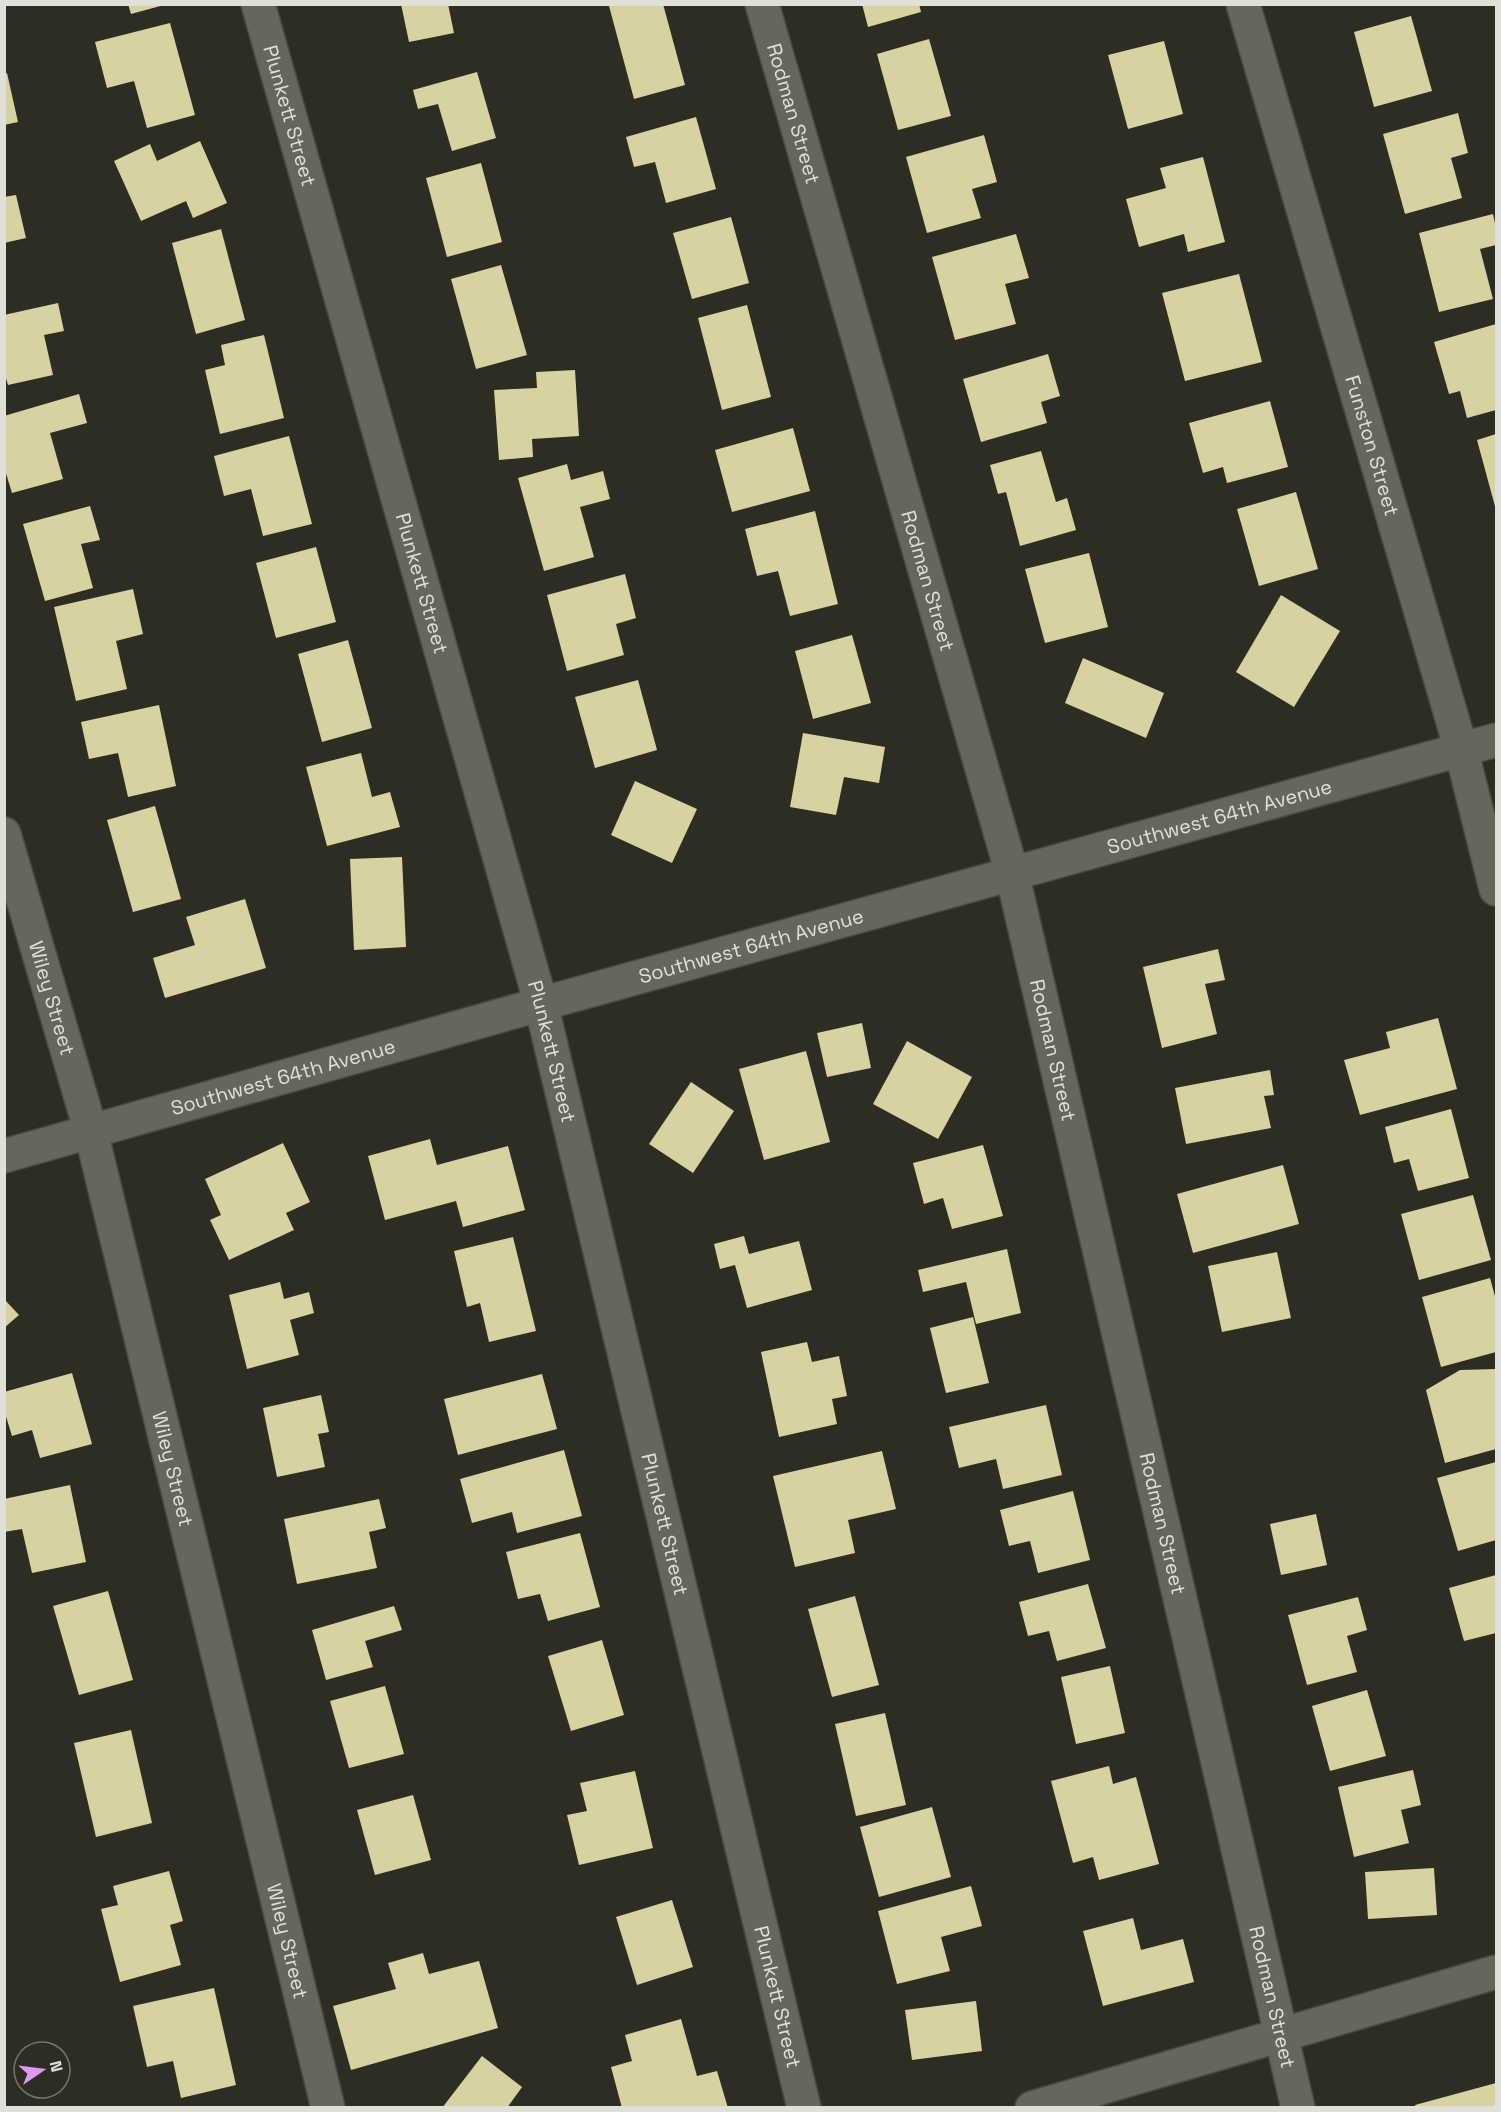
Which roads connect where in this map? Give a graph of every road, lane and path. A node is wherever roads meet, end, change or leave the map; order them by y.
1 (258, 4) edge
2 (762, 4) edge
3 (1244, 4) edge
4 (1497, 740) edge
5 (1461, 749) junction
6 (4, 834) edge
7 (1012, 873) junction
8 (1497, 889) edge
9 (541, 1004) junction
10 (91, 1132) junction
11 (4, 1156) edge
12 (1497, 1972) edge
13 (1280, 2036) junction
14 (328, 2108) edge
15 (804, 2108) edge
16 (1032, 2108) edge
17 (1298, 2108) edge

1 - 9 street, Plunkett Street
2 - 7 street, Rodman Street
3 - 5 street, Funston Street
4 - 5 street, Southwest 64th Avenue
5 - 7 street, Southwest 64th Avenue
5 - 8 street, Funston Street
6 - 10 street, Wiley Street
7 - 9 street, Southwest 64th Avenue
7 - 13 street, Rodman Street
9 - 10 street, Southwest 64th Avenue
9 - 15 street, Plunkett Street
10 - 11 street, Southwest 64th Avenue
10 - 14 street, Wiley Street
12 - 13 street
13 - 16 street
13 - 17 street, Rodman Street

